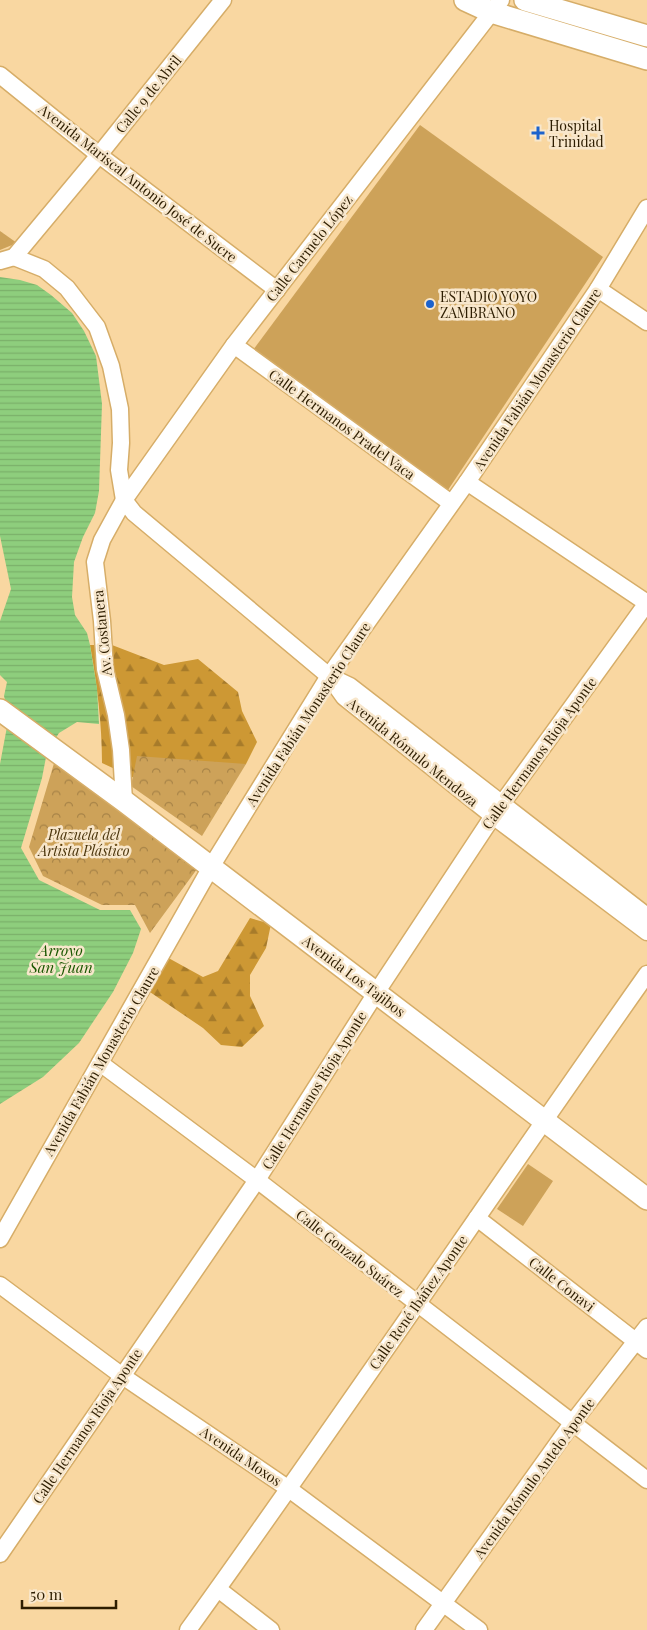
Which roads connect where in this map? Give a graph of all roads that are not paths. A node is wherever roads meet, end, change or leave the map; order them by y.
1 (223, 0) edge
2 (465, 0) edge
3 (525, 0) edge
4 (496, 6) edge
5 (647, 36) edge
6 (647, 59) edge
7 (0, 75) edge
8 (99, 155) junction
9 (647, 208) edge
10 (7, 259) edge
11 (598, 288) junction
12 (277, 290) junction
13 (647, 322) edge
14 (234, 345) junction
15 (467, 482) junction
16 (124, 500) junction
17 (451, 503) junction
18 (647, 603) edge
19 (329, 676) junction
20 (0, 710) edge
21 (124, 801) junction
22 (498, 810) junction
23 (211, 867) junction
24 (647, 916) edge
25 (647, 932) edge
26 (647, 974) edge
27 (376, 993) junction
28 (100, 1063) junction
29 (543, 1121) junction
30 (257, 1180) junction
31 (647, 1199) edge
32 (477, 1218) junction
33 (0, 1239) edge
34 (0, 1286) edge
35 (416, 1304) junction
36 (647, 1327) edge
37 (642, 1345) edge
38 (121, 1375) junction
39 (573, 1422) junction
40 (647, 1480) edge
41 (289, 1489) junction
42 (0, 1554) edge
43 (218, 1589) junction
44 (444, 1603) junction
45 (188, 1630) edge
46 (271, 1630) edge
47 (424, 1630) edge
48 (479, 1630) edge

1 - 8 street, Calle 9 de Abril
2 - 4 main road
3 - 5 main road
4 - 6 main road
4 - 12 street, Calle Carmelo López
7 - 8 street, Avenida Mariscal Antonio José de Sucre
8 - 10 street, Calle 9 de Abril
8 - 12 street, Avenida Mariscal Antonio José de Sucre
9 - 11 street, Avenida Fabián Monasterio Claure
10 - 16 street
11 - 13 street
11 - 15 street, Avenida Fabián Monasterio Claure
12 - 14 street, Calle Carmelo López
14 - 16 street, Calle Carmelo López
14 - 17 street, Calle Hermanos Pradel Vaca
15 - 17 street, Avenida Fabián Monasterio Claure
15 - 18 street
16 - 19 street, Avenida Rómulo Mendoza
16 - 21 street, Av. Costanera
17 - 19 street, Avenida Fabián Monasterio Claure
18 - 22 street, Calle Hermanos Rioja Aponte
19 - 22 street, Avenida Rómulo Mendoza
19 - 23 street, Avenida Fabián Monasterio Claure
20 - 21 main road, Avenida Los Tajibos
21 - 23 main road, Avenida Los Tajibos
22 - 24 street, Avenida Rómulo Mendoza
22 - 25 street, Avenida Rómulo Mendoza
22 - 27 street, Calle Hermanos Rioja Aponte
23 - 27 main road, Avenida Los Tajibos
23 - 28 street, Avenida Fabián Monasterio Claure
26 - 29 street, Calle René Ibáñez Aponte
27 - 29 main road, Avenida Los Tajibos
27 - 30 street, Calle Hermanos Rioja Aponte
28 - 30 street, Calle Gonzalo Suárez
28 - 33 street, Avenida Fabián Monasterio Claure
29 - 31 main road, Avenida Los Tajibos
29 - 32 street, Calle René Ibáñez Aponte
30 - 35 street, Calle Gonzalo Suárez
30 - 38 street, Calle Hermanos Rioja Aponte
32 - 35 street, Calle René Ibáñez Aponte
32 - 37 street, Calle Conavi
34 - 38 street, Avenida Moxos
35 - 39 street, Calle Gonzalo Suárez
35 - 41 street, Calle René Ibáñez Aponte
36 - 37 street, Avenida Rómulo Antelo Aponte
37 - 39 street, Avenida Rómulo Antelo Aponte
38 - 41 street, Avenida Moxos
38 - 42 street, Calle Hermanos Rioja Aponte
39 - 40 street, Calle Gonzalo Suárez
39 - 44 street, Avenida Rómulo Antelo Aponte
41 - 43 street, Calle René Ibáñez Aponte
41 - 44 street, Avenida Moxos
43 - 45 street, Calle René Ibáñez Aponte
43 - 46 street
44 - 47 street, Avenida Rómulo Antelo Aponte
44 - 48 street, Avenida Moxos

